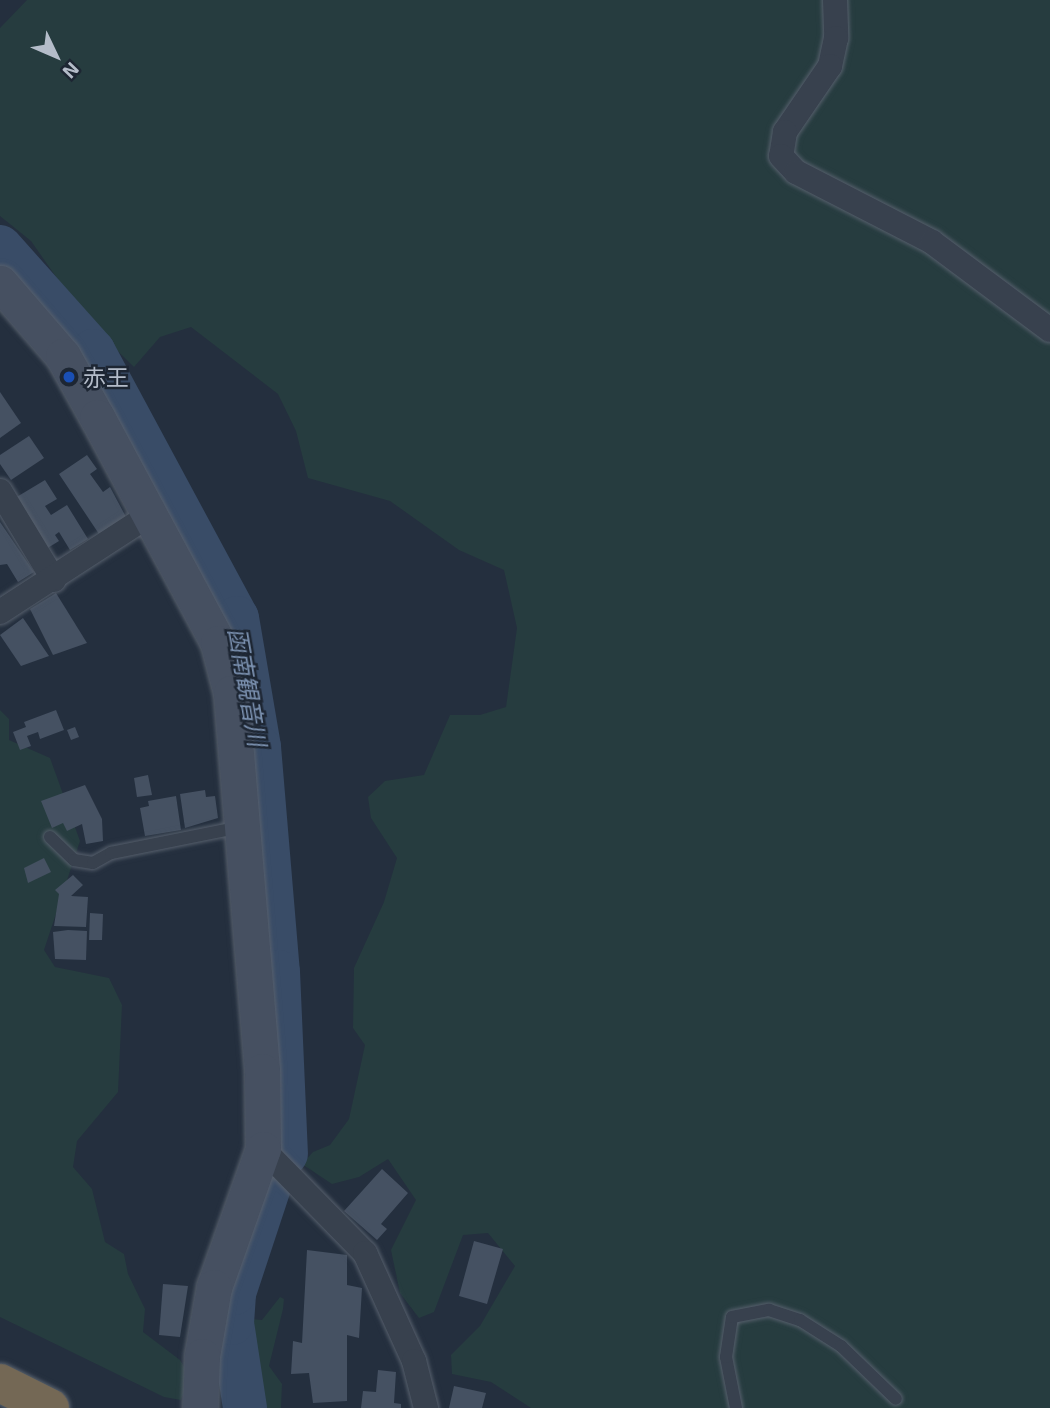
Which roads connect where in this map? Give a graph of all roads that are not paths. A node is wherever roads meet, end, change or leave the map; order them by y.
1 (835, 0) edge
2 (1, 287) edge
3 (1050, 330) edge
4 (0, 491) edge
5 (151, 514) junction
6 (54, 580) junction
7 (0, 612) edge
8 (241, 827) junction
9 (50, 837) dead end
10 (263, 1149) junction
11 (0, 1382) edge
12 (895, 1399) dead end
13 (50, 1408) edge
14 (200, 1408) edge
15 (426, 1408) edge
16 (736, 1408) edge

1 - 3 street
2 - 5 street
4 - 6 street
5 - 6 street
5 - 8 street
6 - 7 street
8 - 9 lane
8 - 10 street
10 - 14 street
10 - 15 street
11 - 13 highway
12 - 16 lane

